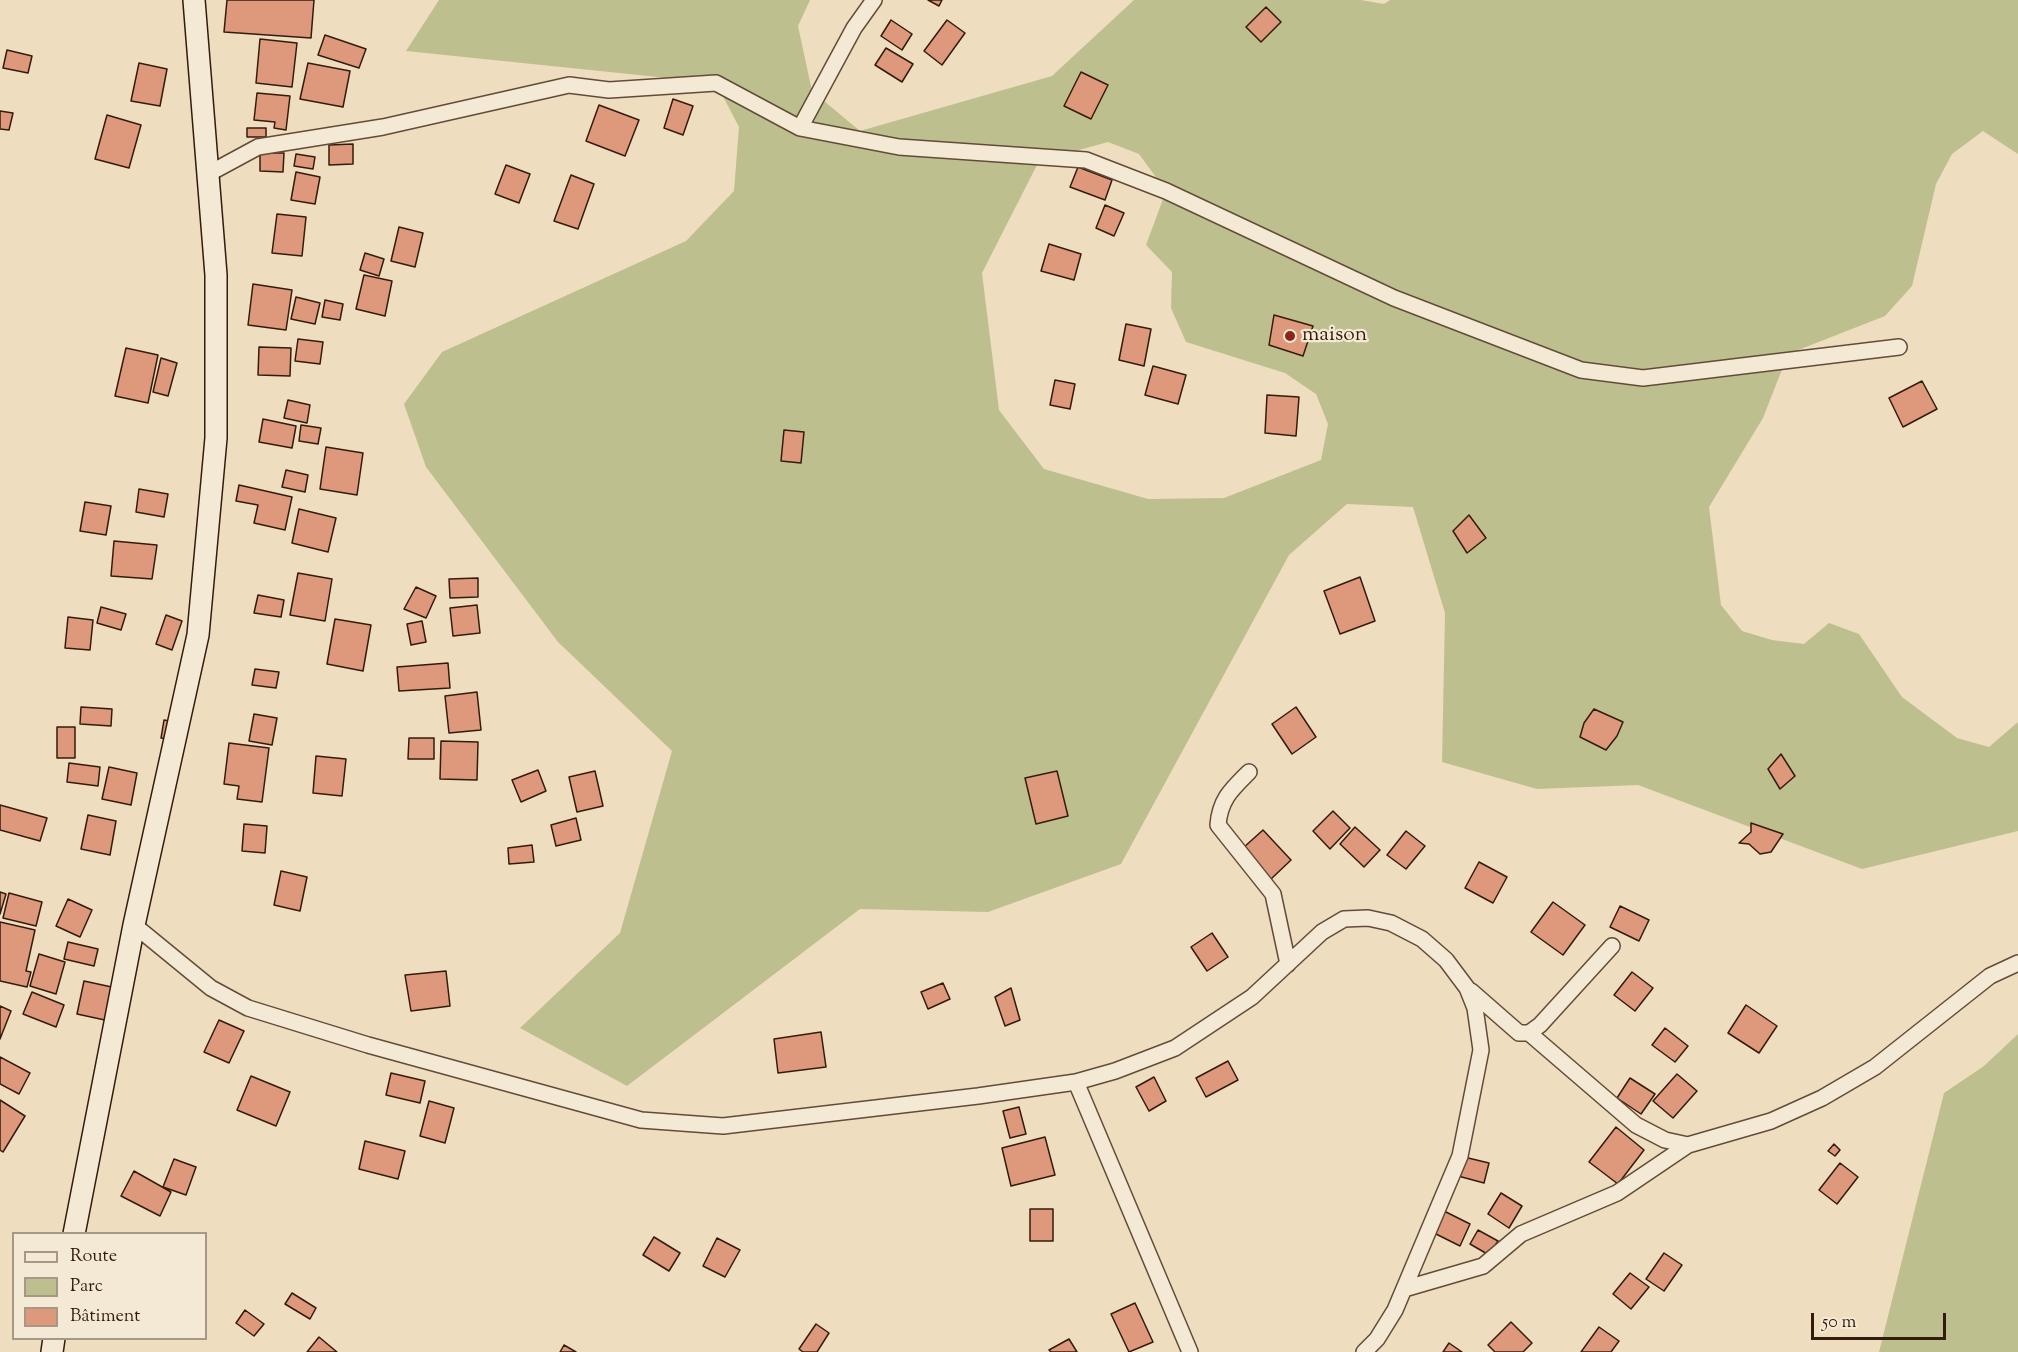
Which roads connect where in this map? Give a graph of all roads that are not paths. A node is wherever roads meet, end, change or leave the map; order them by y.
1 (194, 0) edge
2 (874, 0) edge
3 (800, 128) junction
4 (208, 174) junction
5 (1899, 347) dead end
6 (1249, 772) dead end
7 (134, 925) junction
8 (1612, 946) dead end
9 (2018, 963) edge
10 (1288, 964) junction
11 (1467, 988) junction
12 (1529, 1034) junction
13 (1077, 1082) junction
14 (1688, 1145) junction
15 (74, 1232) edge
16 (1404, 1289) junction
17 (1190, 1352) edge
18 (1364, 1352) edge

1 - 4 street
2 - 3 street
3 - 4 street
3 - 5 street
4 - 7 street
6 - 10 street
7 - 13 street
7 - 15 street
8 - 12 street
9 - 14 street
10 - 11 street
10 - 13 street
11 - 12 street
11 - 16 street
12 - 14 street
13 - 17 street
14 - 16 street
16 - 18 street

